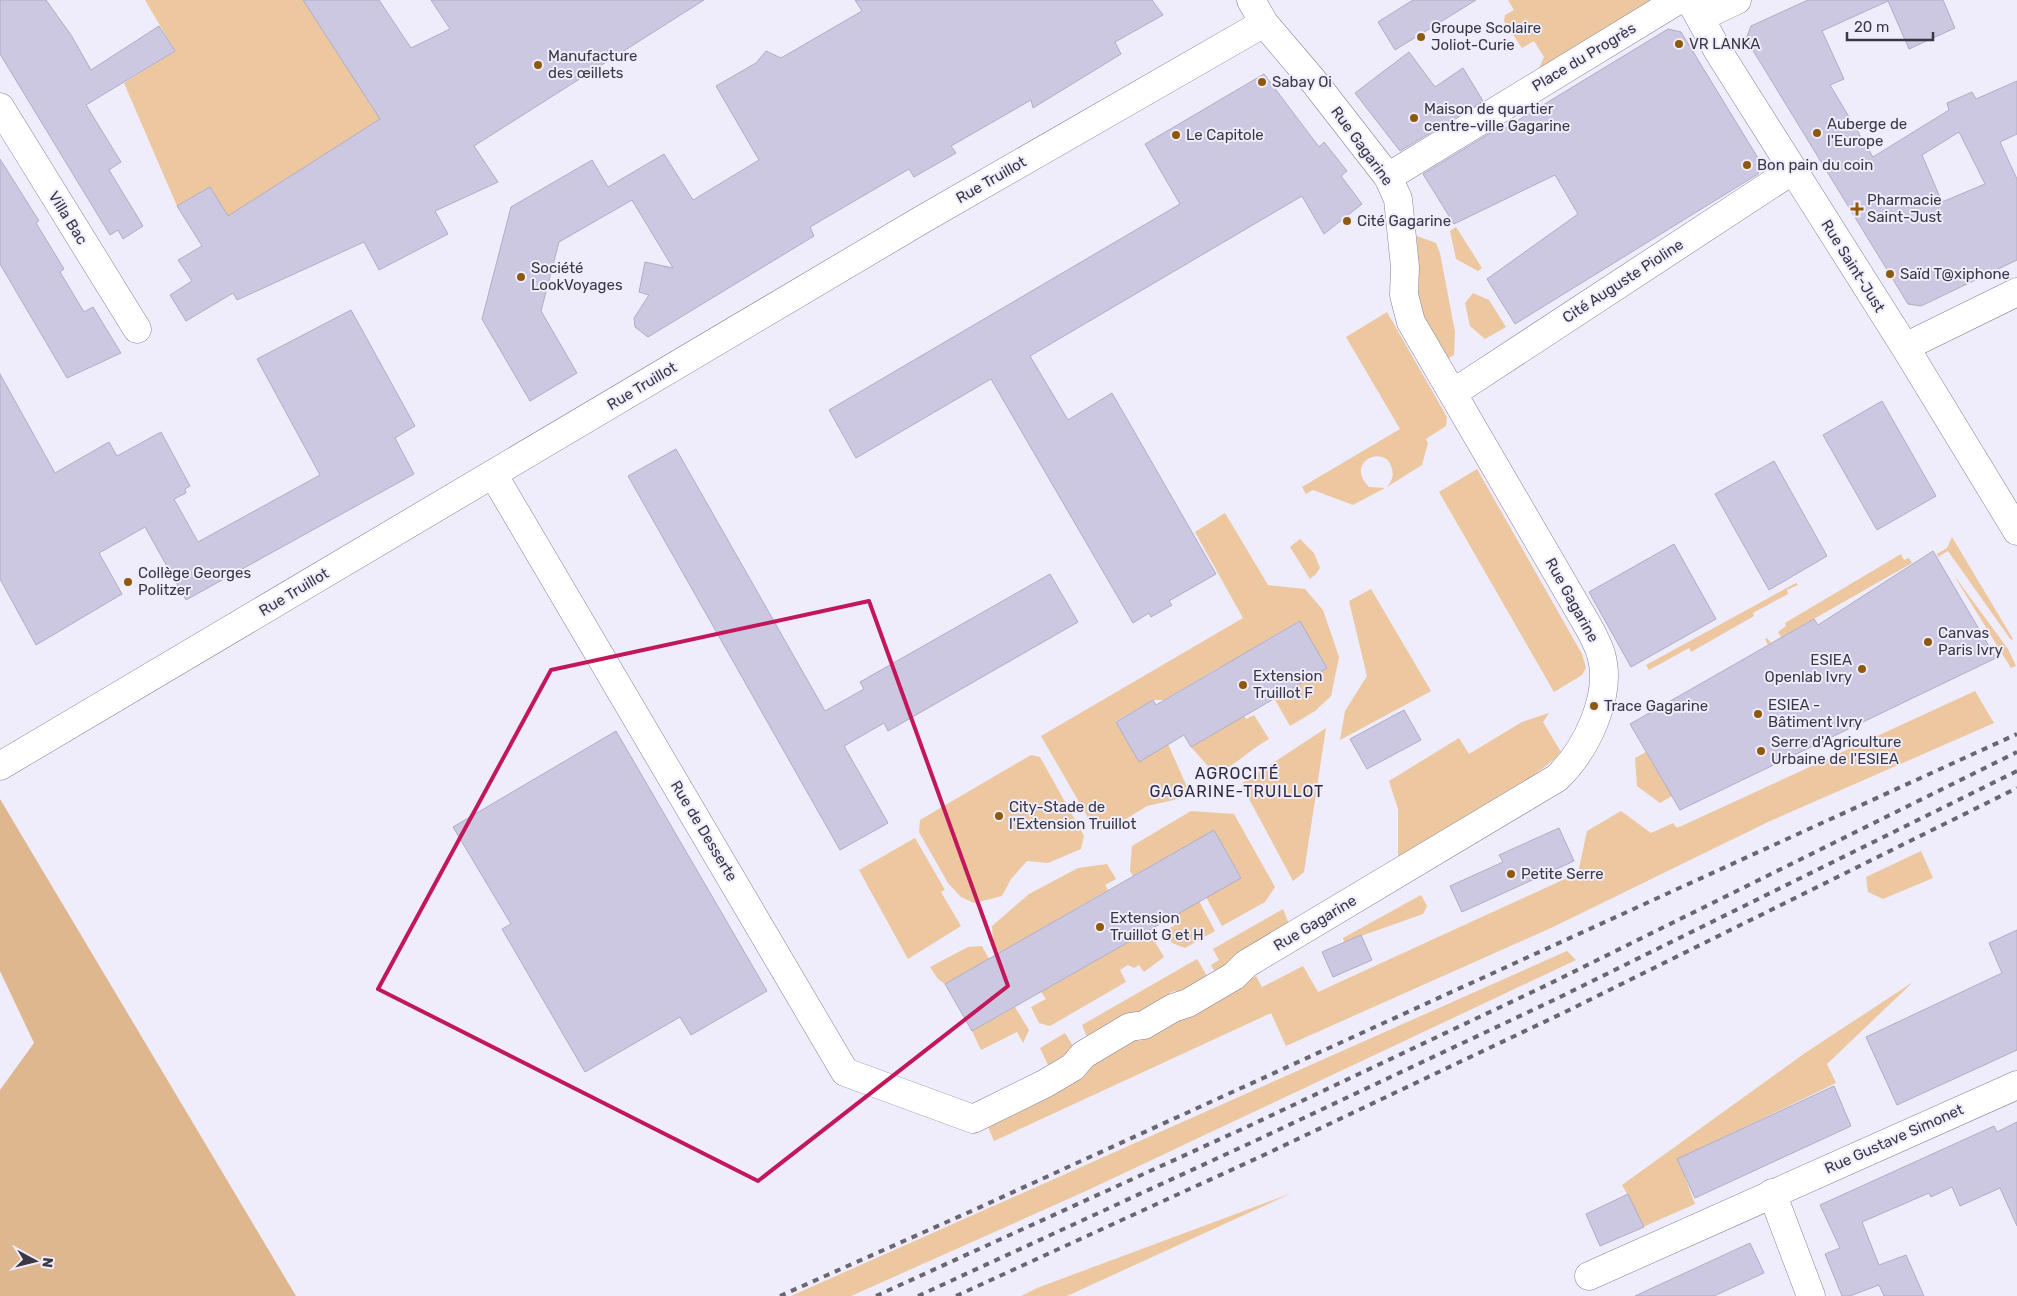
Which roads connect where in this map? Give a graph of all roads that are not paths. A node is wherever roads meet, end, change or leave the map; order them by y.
1 (1678, 0) edge
2 (1737, 0) edge
3 (1695, 8) edge
4 (1258, 11) edge
5 (0, 107) edge
6 (1793, 170) junction
7 (1388, 177) junction
8 (2017, 292) edge
9 (136, 328) dead end
10 (1905, 347) junction
11 (1453, 393) junction
12 (493, 474) junction
13 (2017, 531) edge
14 (0, 766) edge
15 (2017, 1085) edge
16 (973, 1119) joint
17 (1772, 1193) junction
18 (1590, 1276) dead end
19 (1811, 1296) edge

1 - 7 street, Place du Progrès
2 - 3 street
3 - 6 street, Rue Saint-Just
4 - 7 street, Rue Gagarine
4 - 12 street, Rue Truillot
5 - 9 street, Villa Bac
6 - 10 street, Rue Saint-Just
6 - 11 street, Cité Auguste Pioline
7 - 11 street, Rue Gagarine
8 - 10 street
10 - 13 street, Rue Saint-Just
11 - 16 street, Rue Gagarine
12 - 14 street, Rue Truillot
12 - 16 street, Rue de Desserte
15 - 17 street, Rue Gustave Simonet
17 - 18 street, Rue Gustave Simonet
17 - 19 street

